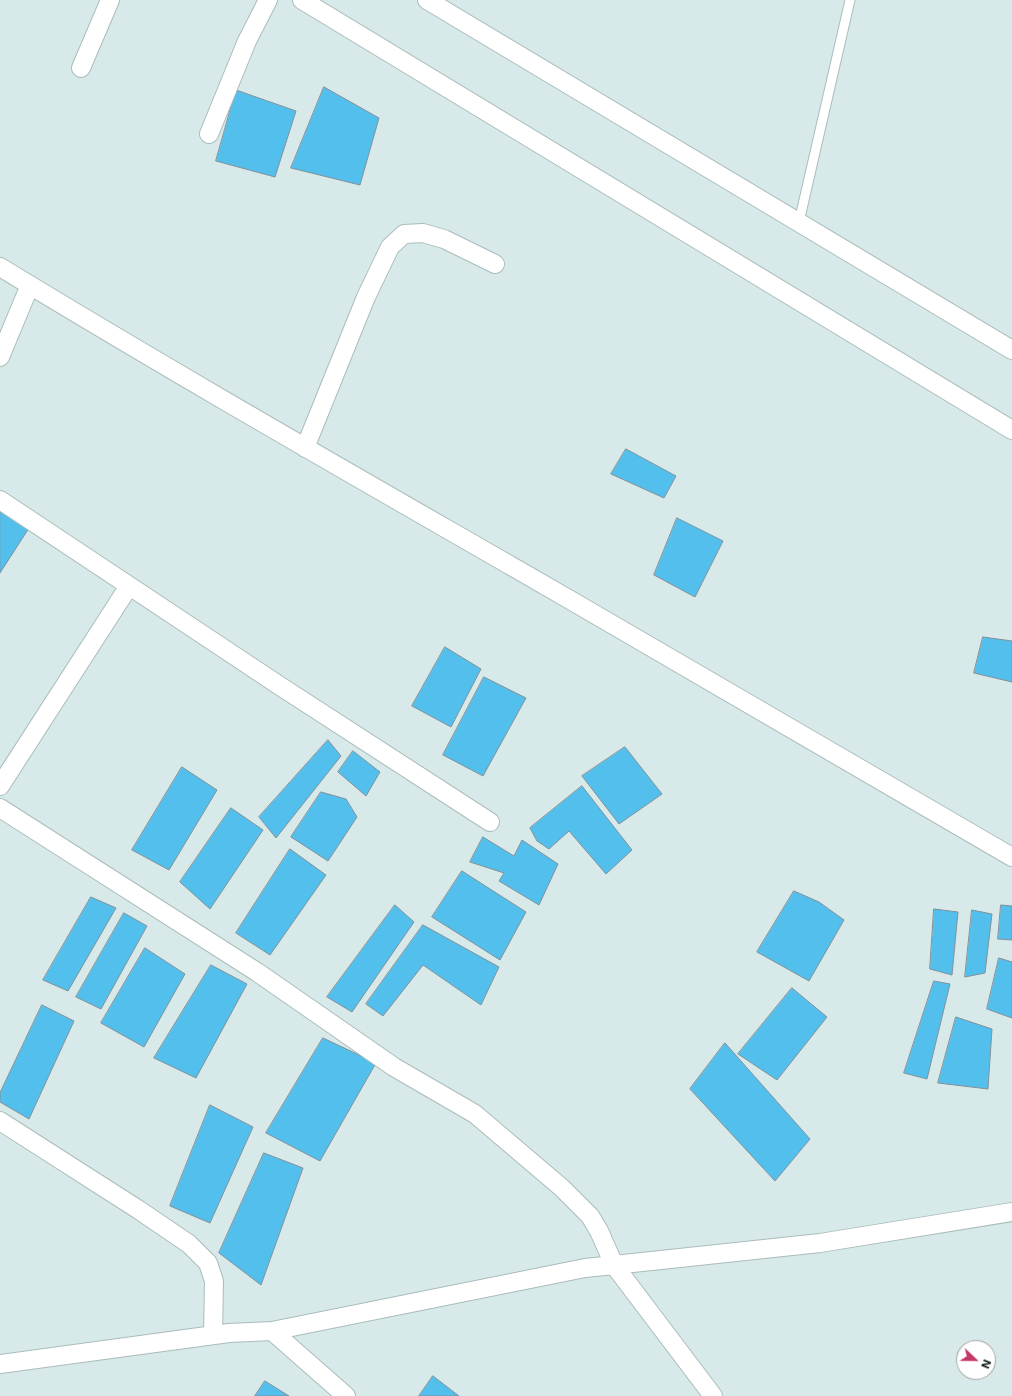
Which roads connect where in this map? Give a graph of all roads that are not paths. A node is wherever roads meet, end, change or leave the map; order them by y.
1 (110, 0) edge
2 (268, 0) edge
3 (302, 0) edge
4 (427, 0) edge
5 (850, 0) edge
6 (81, 68) dead end
7 (209, 134) dead end
8 (799, 222) junction
9 (495, 264) dead end
10 (0, 267) edge
11 (30, 285) junction
12 (1012, 350) edge
13 (0, 357) edge
14 (1012, 430) edge
15 (305, 448) junction
16 (0, 500) edge
17 (129, 586) junction
18 (0, 786) edge
19 (0, 808) edge
20 (490, 822) dead end
21 (1012, 857) edge
22 (0, 1121) edge
23 (1012, 1212) edge
24 (614, 1265) junction
25 (272, 1331) junction
26 (213, 1335) junction
27 (0, 1364) edge
28 (346, 1396) edge
29 (713, 1396) edge

1 - 6 street
2 - 7 street
3 - 14 street
4 - 8 street
5 - 8 lane
8 - 12 street
9 - 15 street
10 - 11 street
11 - 13 street
11 - 15 street
15 - 21 street
16 - 17 street
17 - 18 street
17 - 20 street
19 - 24 street
22 - 26 street
23 - 24 street
24 - 25 street
24 - 29 street
25 - 26 street
25 - 28 street
26 - 27 street

